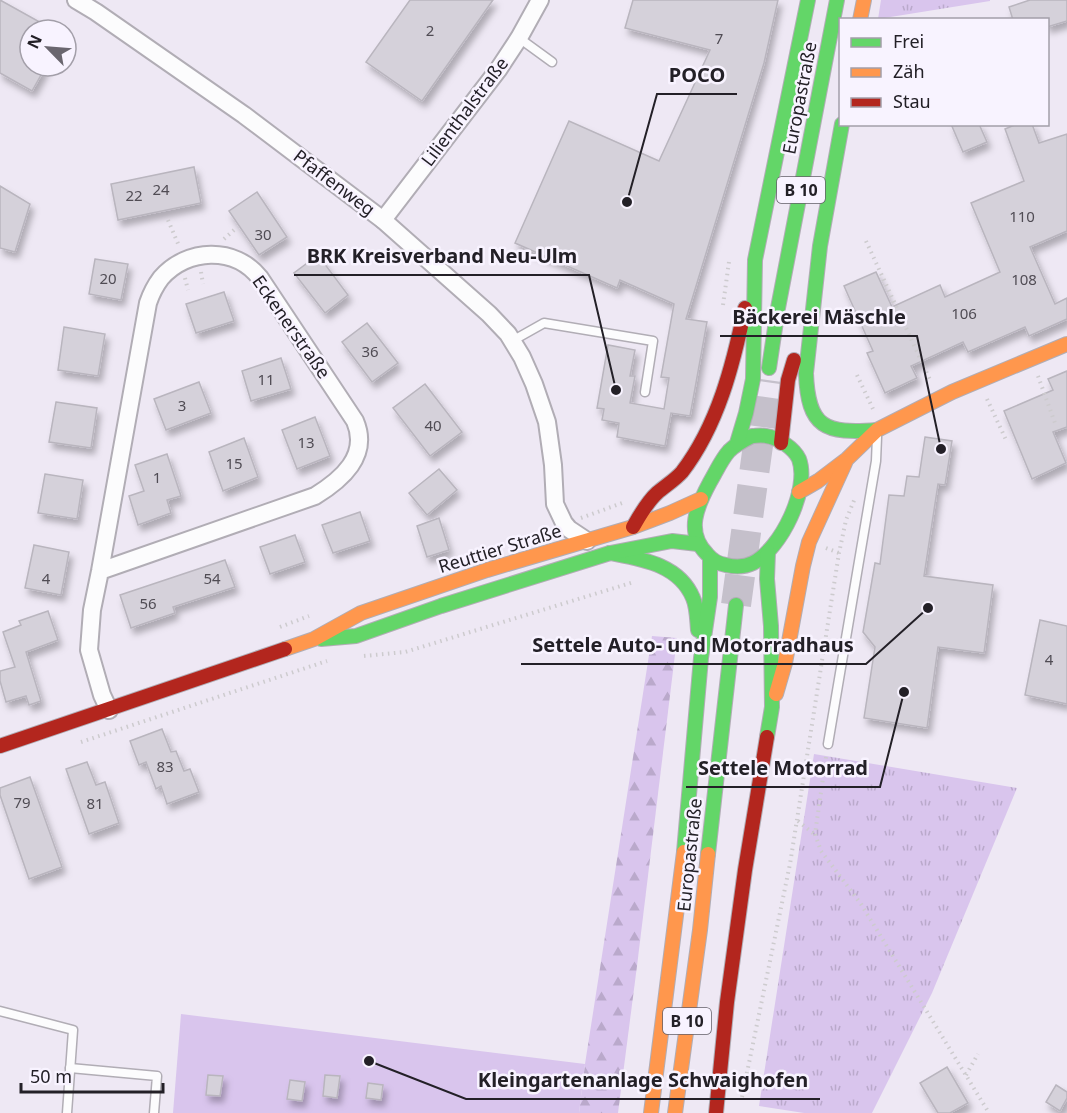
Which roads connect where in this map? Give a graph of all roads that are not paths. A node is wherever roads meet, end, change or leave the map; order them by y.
1 (76, 0) edge
2 (540, 0) edge
3 (808, 0) edge
4 (837, 0) edge
5 (864, 0) edge
6 (860, 18) edge
7 (519, 38) junction
8 (552, 62) dead end
9 (842, 126) edge
10 (383, 220) junction
11 (755, 260) junction
12 (813, 306) junction
13 (512, 341) junction
14 (1067, 344) edge
15 (767, 380) tunnel mouth
16 (645, 392) dead end
17 (883, 427) junction
18 (737, 443) junction
19 (782, 443) junction
20 (798, 458) junction
21 (847, 459) junction
22 (799, 492) junction
23 (701, 499) junction
24 (633, 527) junction
25 (587, 541) junction
26 (698, 544) junction
27 (768, 552) junction
28 (610, 553) junction
29 (594, 558) junction
30 (711, 558) junction
31 (100, 571) junction
32 (736, 605) tunnel mouth
33 (314, 639) junction
34 (701, 658) junction
35 (772, 707) junction
36 (109, 710) junction
37 (828, 744) road end
38 (0, 746) edge
39 (700, 930) junction
40 (0, 1011) edge
41 (70, 1068) junction
42 (694, 1068) dead end
43 (67, 1113) edge
44 (154, 1113) edge
45 (651, 1113) edge
46 (675, 1113) edge
47 (717, 1113) edge

1 - 10 street, Pfaffenweg
2 - 7 street, Lilienthalstraße
3 - 11 main road
4 - 15 main road, Europastraße / B 10
5 - 6 main road
7 - 8 lane
7 - 10 street, Lilienthalstraße
9 - 12 main road
10 - 13 street, Pfaffenweg
11 - 18 main road
11 - 24 main road
12 - 17 main road
12 - 19 main road
13 - 16 lane
13 - 25 street, Pfaffenweg
14 - 17 main road
17 - 21 main road
17 - 37 lane
18 - 19 main road
18 - 23 main road
19 - 20 main road
20 - 21 main road
20 - 22 main road
21 - 22 main road
21 - 35 main road
22 - 27 main road
23 - 24 main road, Reuttier Straße
23 - 26 main road
24 - 25 main road, Reuttier Straße
25 - 29 lane
25 - 33 main road, Reuttier Straße
26 - 28 main road, Reuttier Straße
26 - 30 main road
27 - 30 main road
27 - 35 main road
28 - 29 main road, Reuttier Straße
28 - 34 main road
29 - 33 main road, Reuttier Straße
30 - 34 main road
31 - 31 street, Eckenerstraße
31 - 36 street, Eckenerstraße
32 - 39 main road, Europastraße / B 10
33 - 36 main road, Reuttier Straße
34 - 45 main road
35 - 47 main road
36 - 38 main road, Reuttier Straße
39 - 42 main road, Europastraße / B 10
39 - 46 main road, Europastraße / B 10
40 - 41 lane
41 - 43 lane
41 - 44 lane

